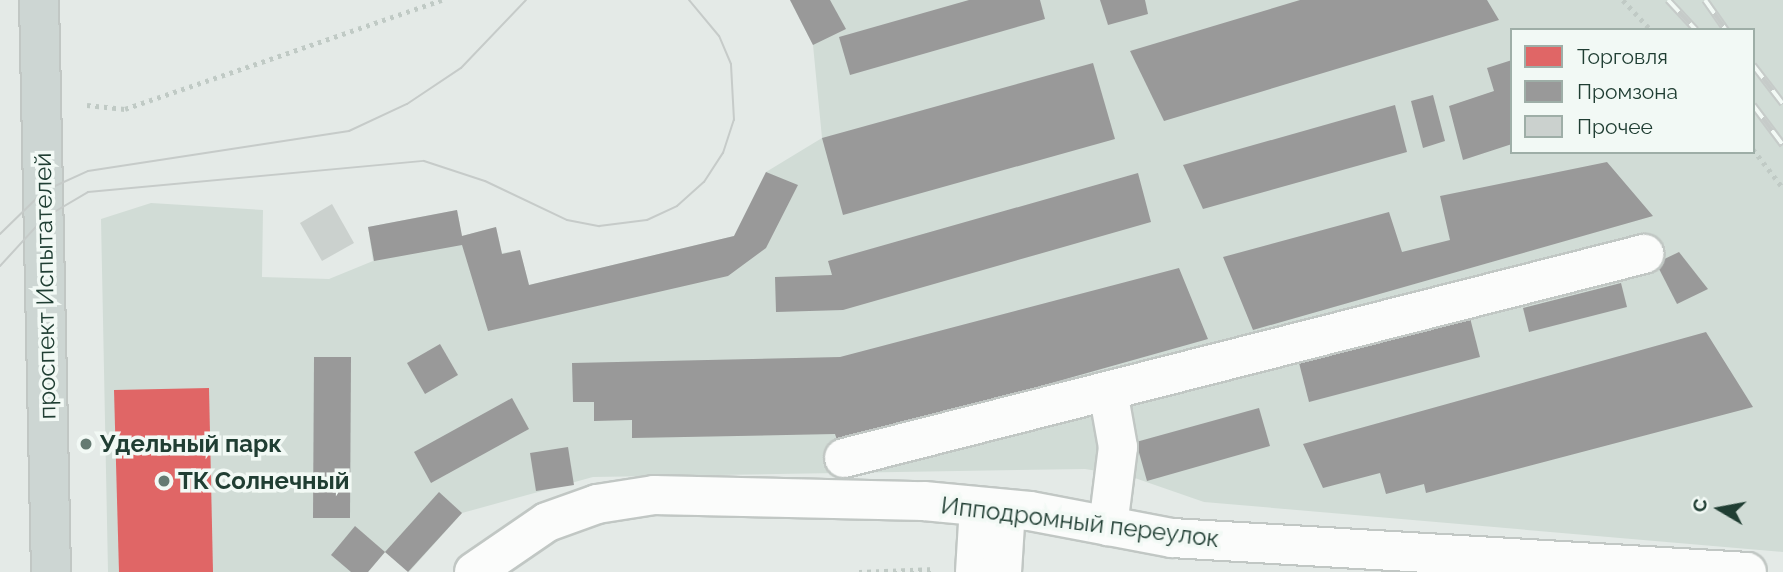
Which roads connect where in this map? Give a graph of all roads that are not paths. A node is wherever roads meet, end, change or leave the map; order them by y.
1 (38, 0) edge
2 (1644, 254) dead end
3 (1108, 391) junction
4 (844, 458) dead end
5 (993, 508) junction
6 (1108, 526) junction
7 (1467, 564) edge
8 (958, 570) edge
9 (51, 572) edge
10 (474, 572) edge
11 (1002, 572) edge
12 (1747, 572) edge

1 - 9 main road, проспект Испытателей
2 - 3 street
3 - 4 street
3 - 6 street
5 - 6 street, Ипподромный переулок
5 - 8 street
5 - 10 street, Ипподромный переулок
5 - 11 street
6 - 7 street, Ипподромный переулок
7 - 12 street, Ипподромный переулок

